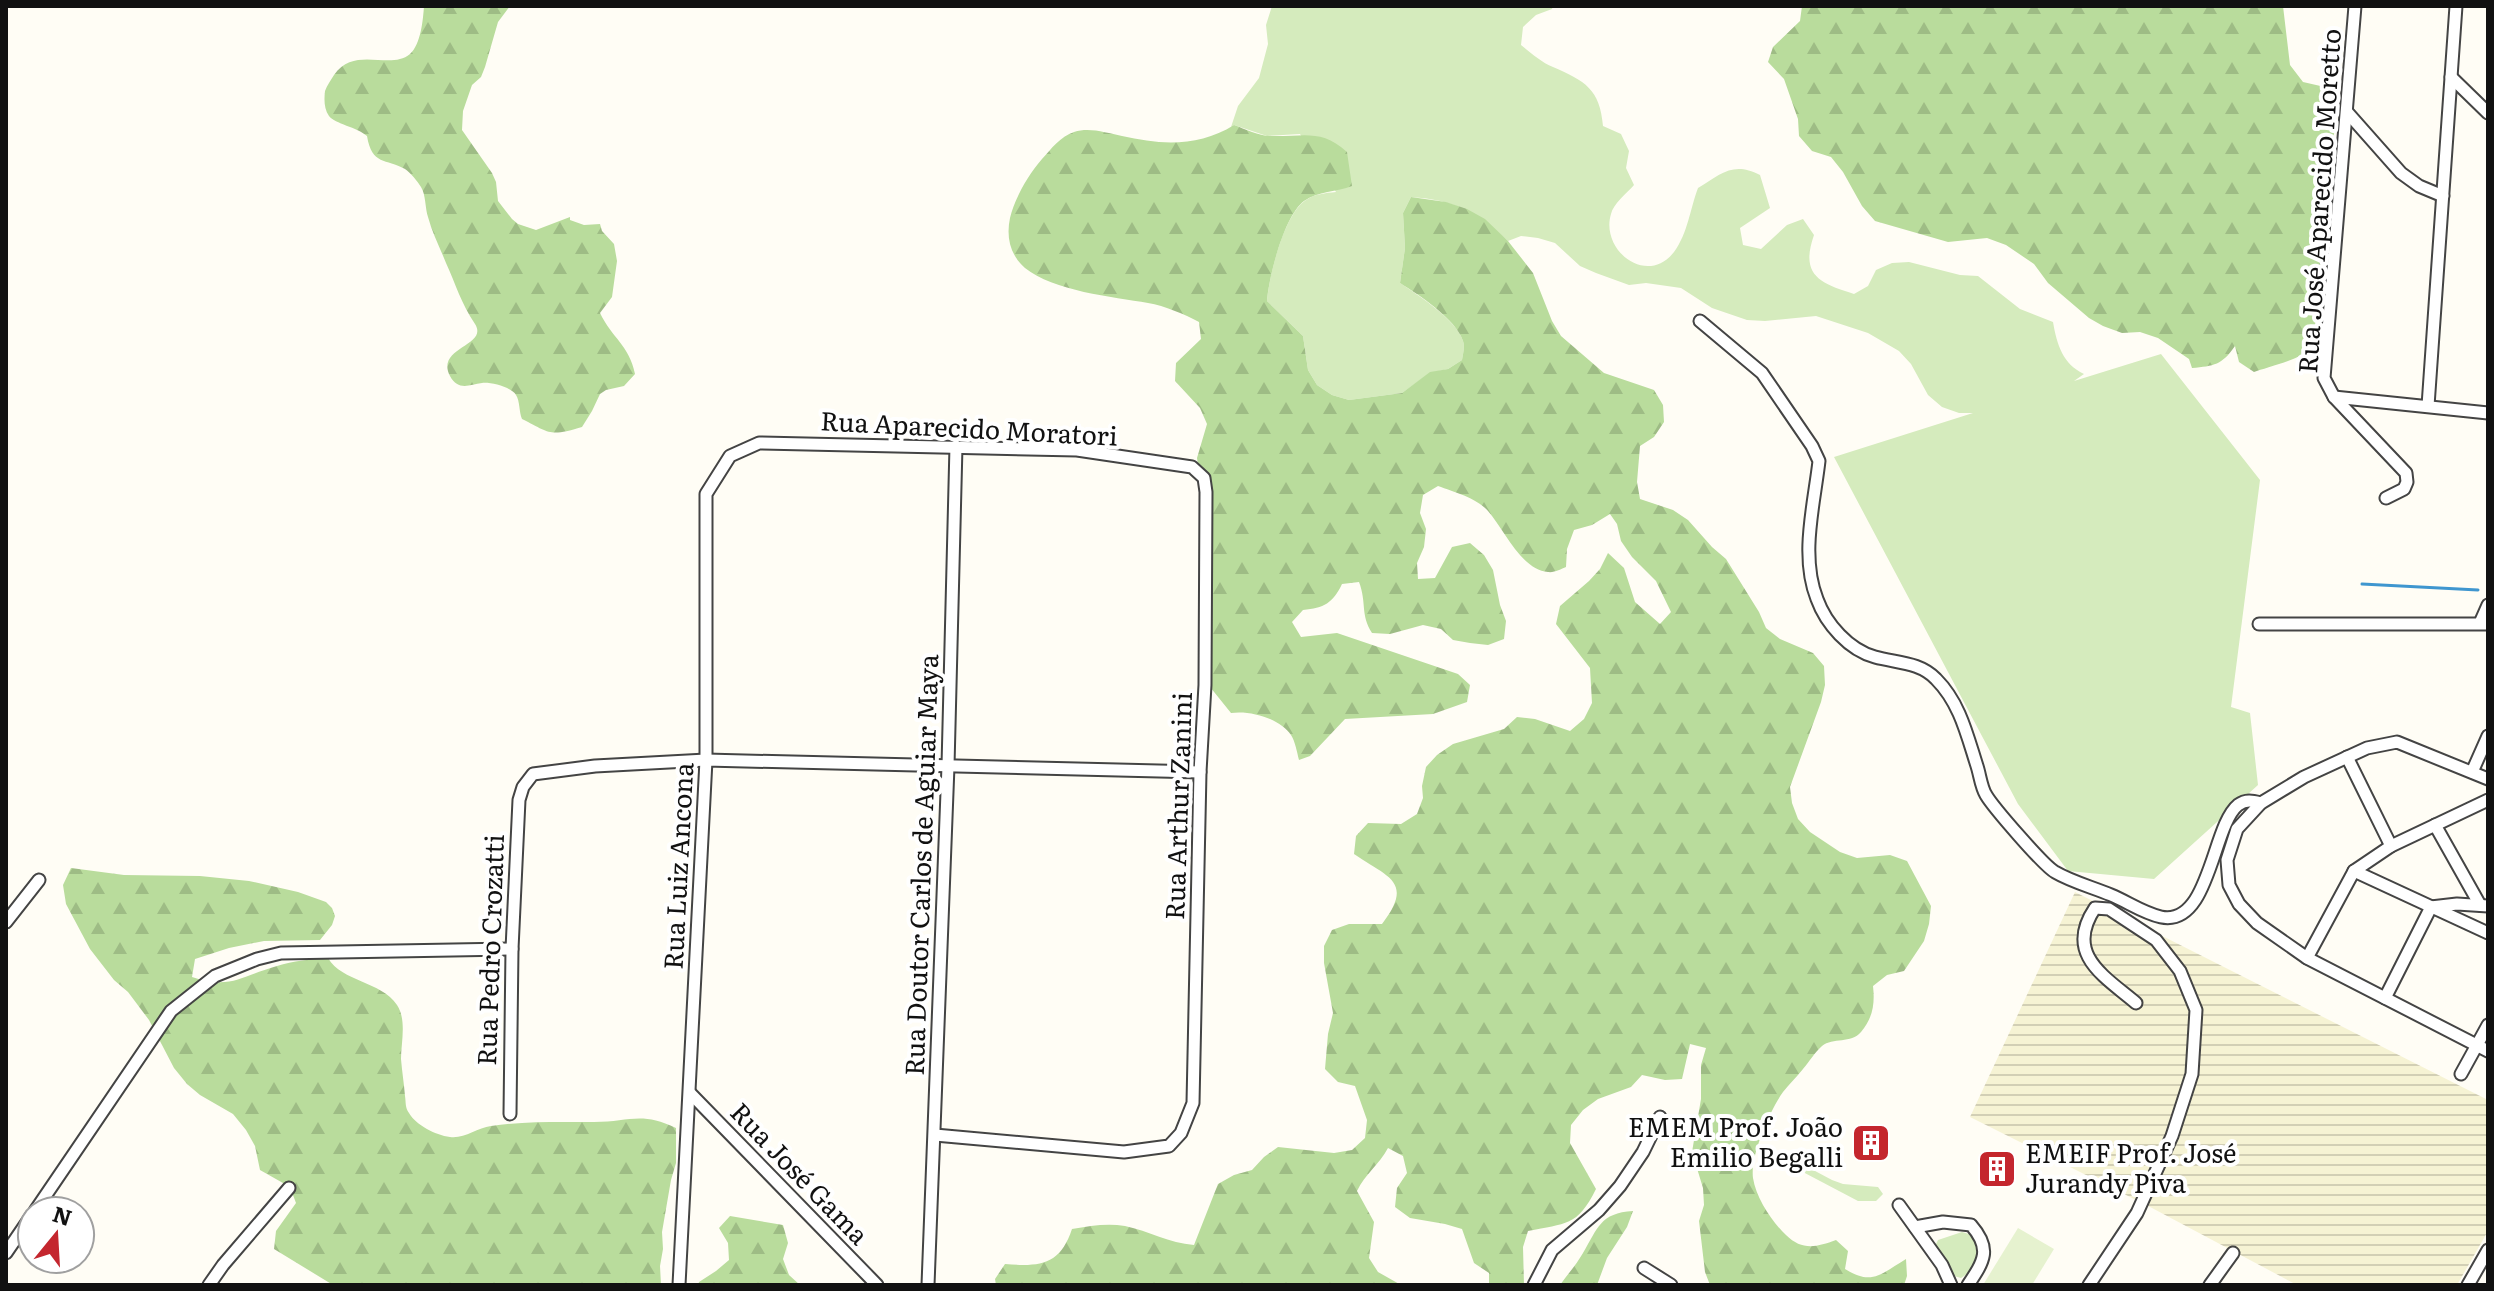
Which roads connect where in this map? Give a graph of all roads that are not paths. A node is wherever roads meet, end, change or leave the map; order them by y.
1 (2355, 6) edge
2 (2456, 6) edge
3 (2451, 77) junction
4 (2347, 112) junction
5 (2488, 113) edge
6 (2443, 196) junction
7 (1700, 321) dead end
8 (2334, 397) junction
9 (2428, 406) junction
10 (2488, 413) edge
11 (956, 446) junction
12 (730, 456) joint
13 (1204, 478) joint
14 (2386, 498) dead end
15 (2488, 605) edge
16 (2259, 624) dead end
17 (2484, 624) edge
18 (2488, 736) edge
19 (2347, 757) junction
20 (706, 760) junction
21 (948, 766) junction
22 (1200, 772) junction
23 (2472, 772) junction
24 (2488, 779) edge
25 (2488, 800) edge
26 (2261, 803) junction
27 (2435, 825) junction
28 (2391, 846) junction
29 (2354, 871) junction
30 (39, 880) dead end
31 (2484, 905) edge
32 (2431, 907) junction
33 (6, 922) edge
34 (2488, 933) edge
35 (512, 949) junction
36 (2307, 958) junction
37 (2385, 998) junction
38 (2136, 1003) dead end
39 (2488, 1025) edge
40 (2483, 1048) edge
41 (2461, 1074) dead end
42 (690, 1093) junction
43 (510, 1114) dead end
44 (1660, 1117) dead end
45 (935, 1135) junction
46 (289, 1188) dead end
47 (45, 1195) edge
48 (1899, 1205) dead end
49 (1915, 1227) junction
50 (2488, 1250) edge
51 (2233, 1253) dead end
52 (1644, 1268) dead end
53 (209, 1285) edge
54 (679, 1285) edge
55 (877, 1285) edge
56 (928, 1285) edge
57 (1534, 1285) edge
58 (1671, 1285) edge
59 (1951, 1285) edge
60 (1968, 1285) edge
61 (2089, 1285) edge
62 (2210, 1285) edge
63 (2468, 1285) edge

1 - 4 street, Rua José Aparecido Moretto
2 - 3 street
3 - 5 street
3 - 6 street
4 - 6 street
4 - 8 street, Rua José Aparecido Moretto
6 - 9 street
7 - 26 street
8 - 9 street
8 - 14 street
9 - 10 street
11 - 12 street, Rua Aparecido Moratori
11 - 13 street, Rua Aparecido Moratori
11 - 21 street, Rua Doutor Carlos de Aguiar Maya
12 - 20 street, Rua Luiz Ancona
13 - 22 street, Rua Arthur Zanini
15 - 17 street
16 - 17 street
18 - 23 street
19 - 23 street
19 - 26 street
19 - 28 street
20 - 21 street
20 - 35 street, Rua Pedro Crozatti
20 - 42 street, Rua Luiz Ancona
21 - 22 street
21 - 45 street, Rua Doutor Carlos de Aguiar Maya
22 - 45 street, Rua Arthur Zanini
23 - 24 street
25 - 27 street
26 - 36 street
27 - 28 street
27 - 31 street
28 - 29 street
29 - 32 street
29 - 36 street
30 - 33 street
31 - 32 street
32 - 34 street
32 - 37 street
35 - 43 street, Rua Pedro Crozatti
35 - 47 street
36 - 37 street
37 - 40 street
38 - 61 street
39 - 40 street
40 - 41 street
42 - 54 street, Rua Luiz Ancona
42 - 55 street, Rua José Gama
44 - 57 street
45 - 56 street, Rua Doutor Carlos de Aguiar Maya
46 - 53 street
48 - 49 street
49 - 59 street
49 - 60 street
50 - 63 street
51 - 62 street
52 - 58 street

